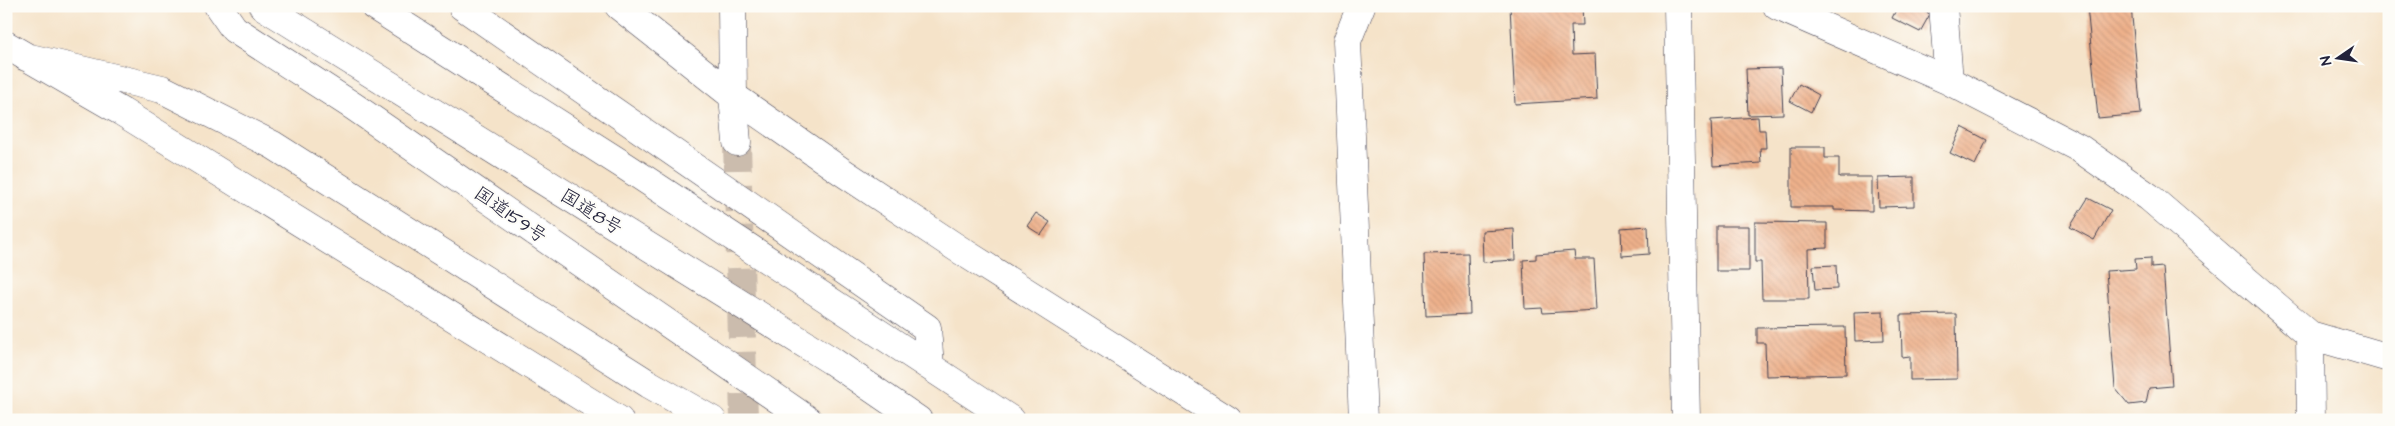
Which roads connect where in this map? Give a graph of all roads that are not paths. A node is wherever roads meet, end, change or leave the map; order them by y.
1 (218, 6) edge
2 (263, 6) edge
3 (374, 6) edge
4 (462, 6) edge
5 (619, 6) edge
6 (732, 6) edge
7 (1361, 6) edge
8 (1678, 6) edge
9 (1777, 6) edge
10 (1943, 6) edge
11 (16, 51) edge
12 (1949, 81) junction
13 (732, 96) junction
14 (737, 142) tunnel mouth
15 (2310, 336) junction
16 (2389, 358) edge
17 (930, 366) junction
18 (620, 420) edge
19 (712, 420) edge
20 (808, 420) edge
21 (918, 420) edge
22 (1011, 420) edge
23 (1228, 420) edge
24 (1363, 420) edge
25 (1686, 420) edge
26 (2312, 420) edge

1 - 20 main road, 国道159号
2 - 21 main road, 国道8号
3 - 17 main road
4 - 17 main road
5 - 13 main road
6 - 13 main road
7 - 24 main road
8 - 25 main road
9 - 12 main road
10 - 12 main road
11 - 18 main road
11 - 19 main road
12 - 15 main road
13 - 14 main road
13 - 23 main road
15 - 16 main road
15 - 26 main road
17 - 22 main road

